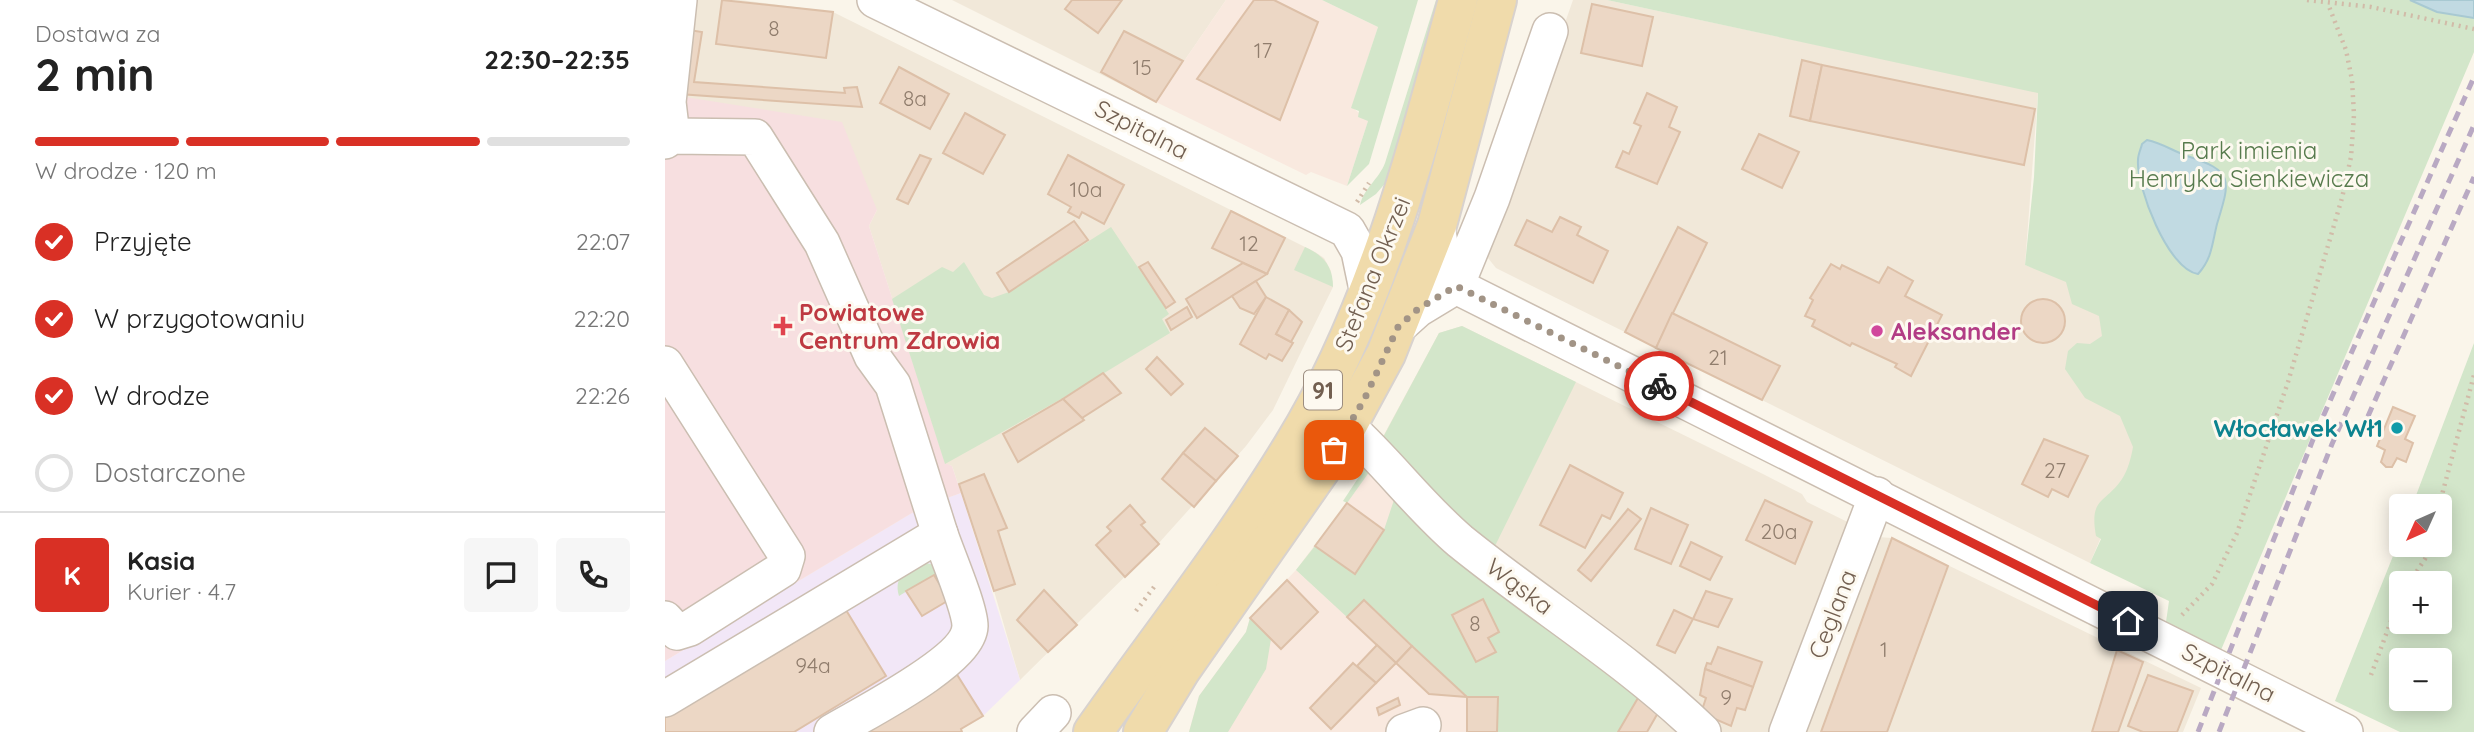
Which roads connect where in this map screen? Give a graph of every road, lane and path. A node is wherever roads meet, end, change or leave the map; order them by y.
1 (678, 0) edge
2 (875, 0) edge
3 (1458, 0) edge
4 (2308, 0) edge
5 (1497, 1) edge
6 (2328, 4) junction
7 (2474, 29) edge
8 (1550, 31) dead end
9 (668, 139) edge
10 (1409, 177) junction
11 (1437, 225) junction
12 (1347, 230) junction
13 (1456, 286) junction
14 (1368, 294) junction
15 (1398, 327) junction
16 (665, 364) edge
17 (2474, 374) edge
18 (1348, 427) junction
19 (2442, 494) edge
20 (1877, 495) junction
21 (940, 534) junction
22 (2174, 615) dead end
23 (665, 619) edge
24 (2389, 626) edge
25 (2371, 675) dead end
26 (665, 699) edge
27 (832, 732) edge
28 (1093, 732) edge
29 (1143, 732) edge
30 (1703, 732) edge
31 (1787, 732) edge
32 (2345, 732) edge

1 - 9 street
2 - 12 street, Szpitalna
3 - 10 main road, Stefana Okrzei / 91
4 - 6 path
5 - 11 main road, Stefana Okrzei / 91
6 - 7 path
6 - 22 path
8 - 13 street
9 - 21 street
10 - 12 street
10 - 14 main road, Stefana Okrzei / 91
11 - 13 street
11 - 15 main road, Stefana Okrzei / 91
12 - 14 street
13 - 15 street
13 - 20 street, Szpitalna
14 - 28 main road, Stefana Okrzei / 91
15 - 18 main road, Stefana Okrzei / 91
16 - 23 street
17 - 19 path
18 - 29 main road, Stefana Okrzei / 91
18 - 30 street, Wąska
20 - 31 street, Ceglana
20 - 32 street, Szpitalna
21 - 26 street
21 - 27 street
24 - 25 path

